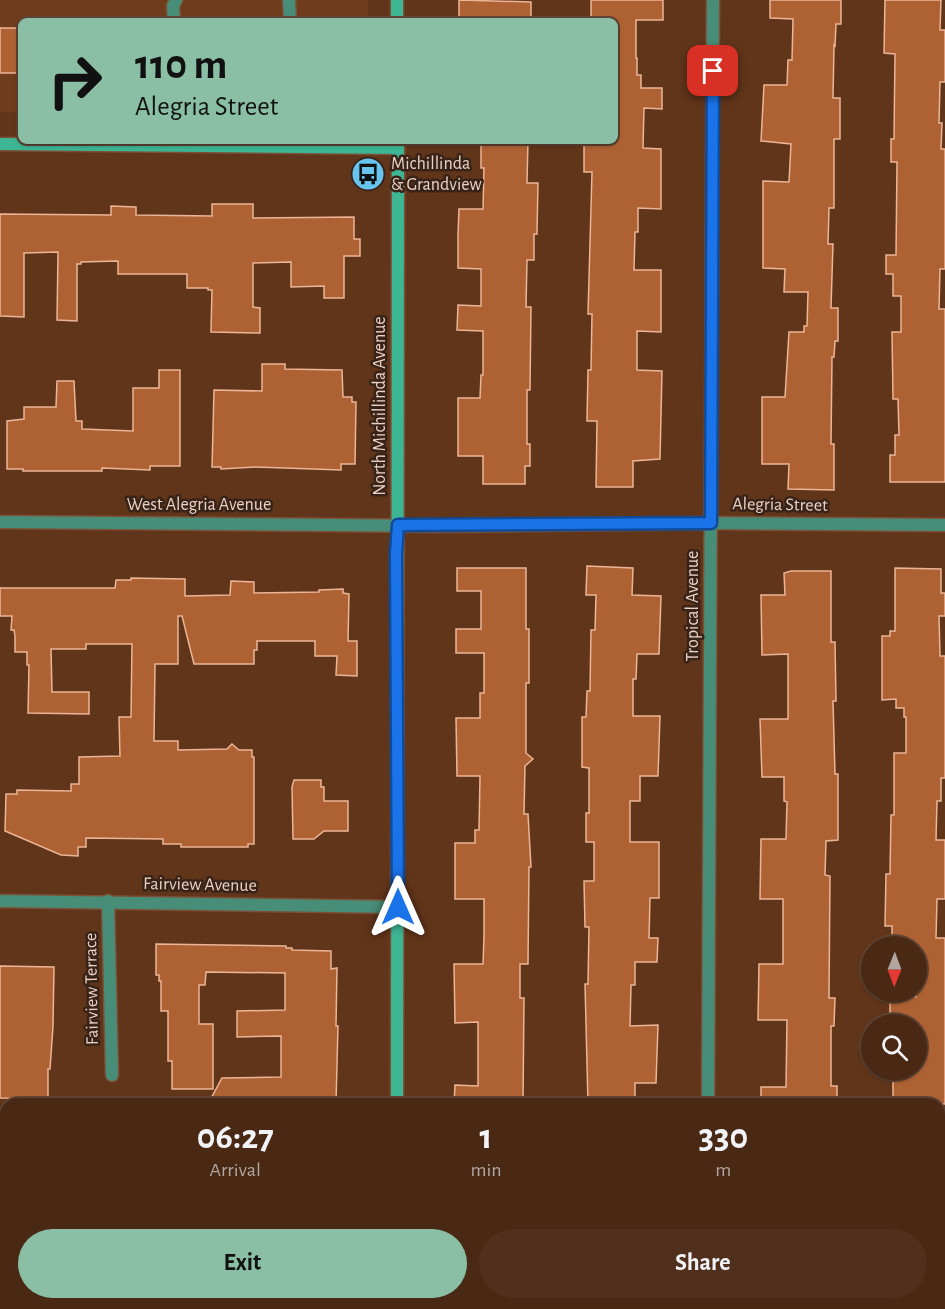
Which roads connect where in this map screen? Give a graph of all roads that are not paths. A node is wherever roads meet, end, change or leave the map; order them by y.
1 (176, 0) edge
2 (289, 0) edge
3 (397, 0) edge
4 (713, 0) edge
5 (174, 18) edge
6 (290, 18) edge
7 (397, 18) edge
8 (0, 144) edge
9 (398, 145) edge
10 (0, 522) edge
11 (711, 523) junction
12 (398, 525) junction
13 (945, 525) edge
14 (0, 901) edge
15 (108, 901) junction
16 (398, 907) junction
17 (112, 1075) dead end
18 (397, 1098) edge
19 (708, 1098) edge

1 - 5 street
2 - 6 street
3 - 7 street
4 - 11 street, Tropical Avenue
8 - 9 street
9 - 12 street, North Michillinda Avenue
10 - 12 street, West Alegria Avenue
11 - 12 street, Alegria Street
11 - 13 street, Alegria Street
11 - 19 street, Tropical Avenue
12 - 16 street, North Michillinda Avenue
14 - 15 street, Fairview Avenue
15 - 16 street, Fairview Avenue
15 - 17 street, Fairview Terrace
16 - 18 street, North Michillinda Avenue

